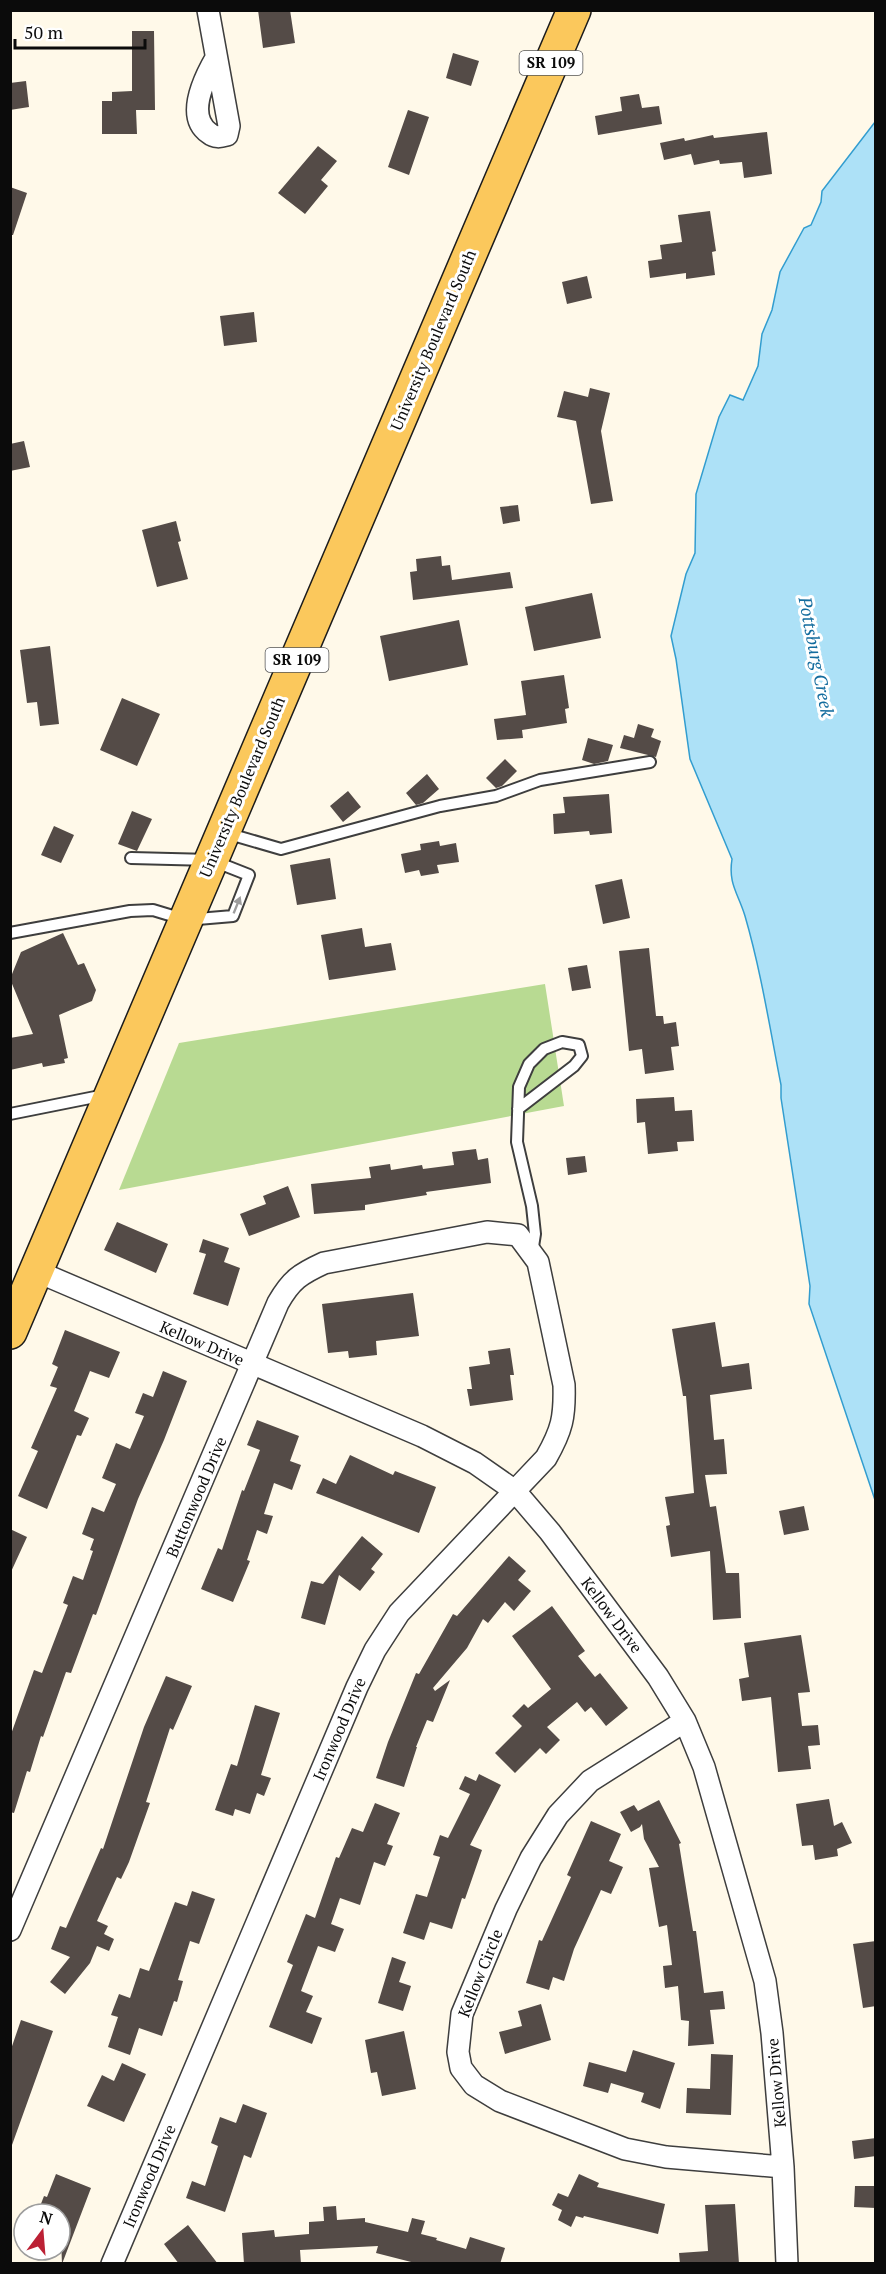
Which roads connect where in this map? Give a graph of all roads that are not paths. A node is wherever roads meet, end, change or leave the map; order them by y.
1 (208, 10) edge
2 (573, 10) edge
3 (216, 58) dead end
4 (650, 762) dead end
5 (217, 846) junction
6 (131, 858) dead end
7 (186, 920) junction
8 (10, 933) edge
9 (111, 1094) junction
10 (518, 1110) junction
11 (10, 1114) edge
12 (518, 1235) joint
13 (531, 1253) junction
14 (36, 1271) junction
15 (10, 1332) edge
16 (252, 1365) junction
17 (515, 1491) junction
18 (685, 1721) junction
19 (10, 1930) edge
20 (783, 2167) junction
21 (112, 2264) edge
22 (787, 2264) edge

1 - 3 street
2 - 5 main road, University Boulevard South / SR 109
4 - 5 lane
5 - 6 lane
5 - 7 main road, University Boulevard South / SR 109
7 - 8 lane
7 - 9 main road, University Boulevard South / SR 109
9 - 11 lane
9 - 14 main road, University Boulevard South / SR 109
10 - 10 lane
10 - 13 lane
12 - 13 street, Ironwood Drive
12 - 16 street, Buttonwood Drive
13 - 17 street, Ironwood Drive
14 - 15 main road, University Boulevard South / SR 109
14 - 16 street, Kellow Drive
16 - 17 street, Kellow Drive
16 - 19 street, Buttonwood Drive
17 - 18 street, Kellow Drive
17 - 21 street, Ironwood Drive
18 - 20 street, Kellow Drive
18 - 20 street, Kellow Circle
20 - 22 street, Kellow Drive

